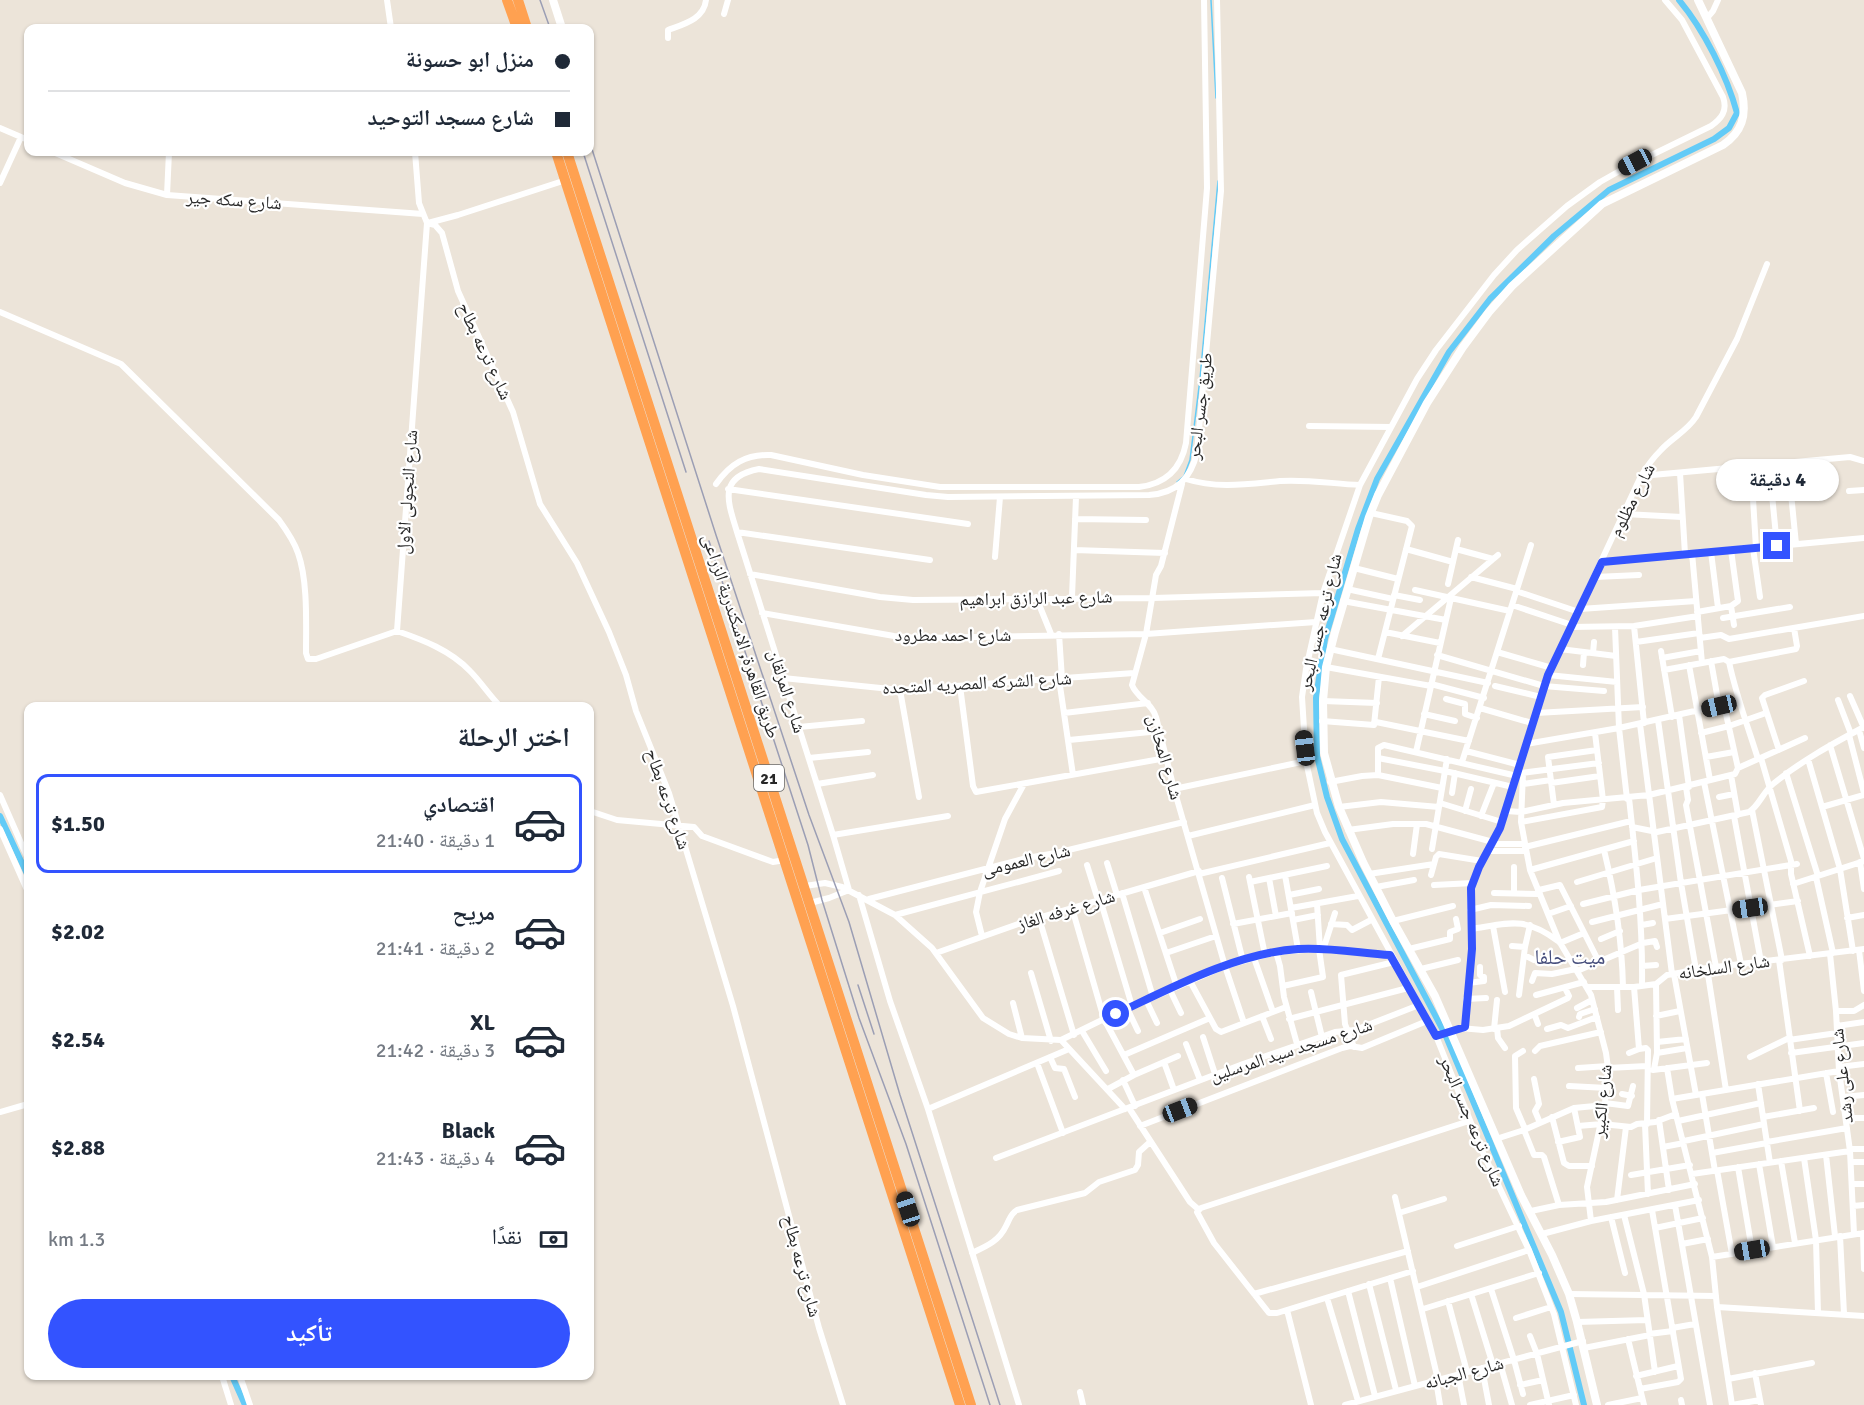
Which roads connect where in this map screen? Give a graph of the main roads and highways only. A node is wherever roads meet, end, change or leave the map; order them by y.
1 (507, 0) edge
2 (518, 0) edge
3 (516, 24) edge
4 (527, 24) edge
5 (557, 156) edge
6 (568, 156) edge
7 (960, 1405) edge
8 (971, 1405) edge

1 - 3 highway
2 - 4 highway
5 - 7 highway, طريق القاهرة, الاسكندرية الزراعى / 21
6 - 8 highway, طريق القاهرة, الاسكندرية الزراعى / 21

